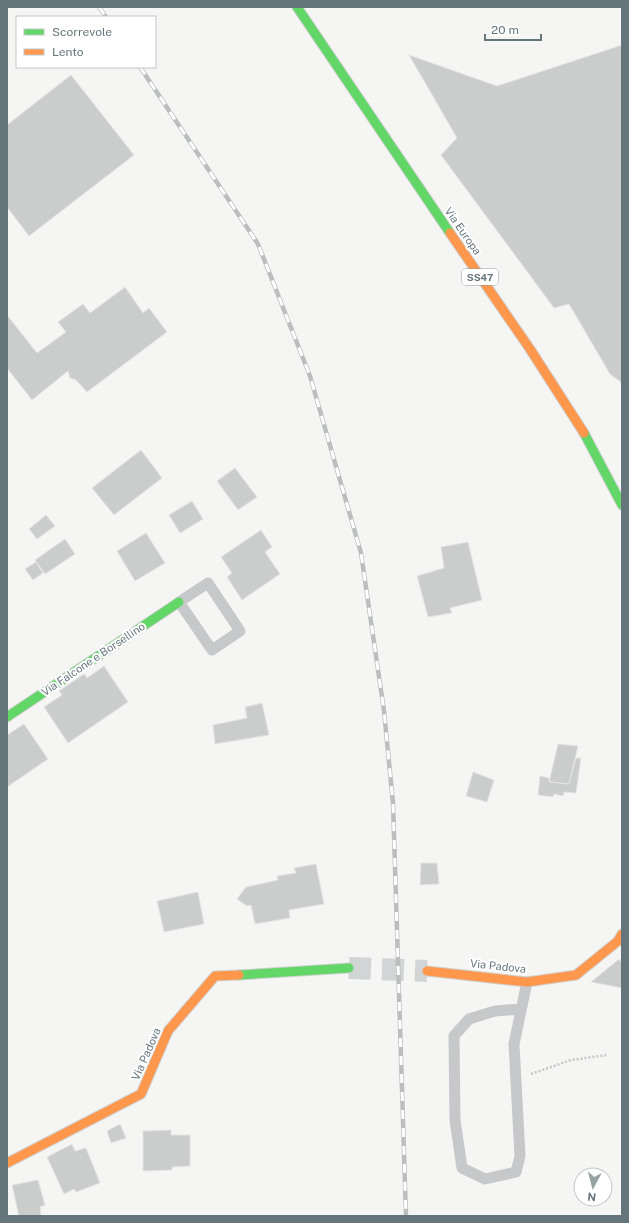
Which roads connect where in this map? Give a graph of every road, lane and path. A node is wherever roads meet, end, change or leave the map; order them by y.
1 (297, 7) edge
2 (293, 18) dead end
3 (328, 55) junction
4 (622, 505) edge
5 (179, 602) junction
6 (7, 717) edge
7 (622, 934) edge
8 (349, 968) tunnel mouth
9 (428, 971) tunnel mouth
10 (527, 982) junction
11 (521, 1009) junction
12 (607, 1055) dead end
13 (517, 1078) junction
14 (7, 1163) edge

1 - 3 main road, SS47
2 - 3 main road
3 - 4 main road, Via Europa / SS47
5 - 5 lane, Via Falcone e Borsellino
5 - 6 main road, Via Falcone e Borsellino
7 - 10 main road, Via Padova
8 - 14 main road, Via Padova
9 - 10 main road, Via Padova
10 - 11 lane
11 - 13 lane
11 - 13 lane
12 - 13 path

